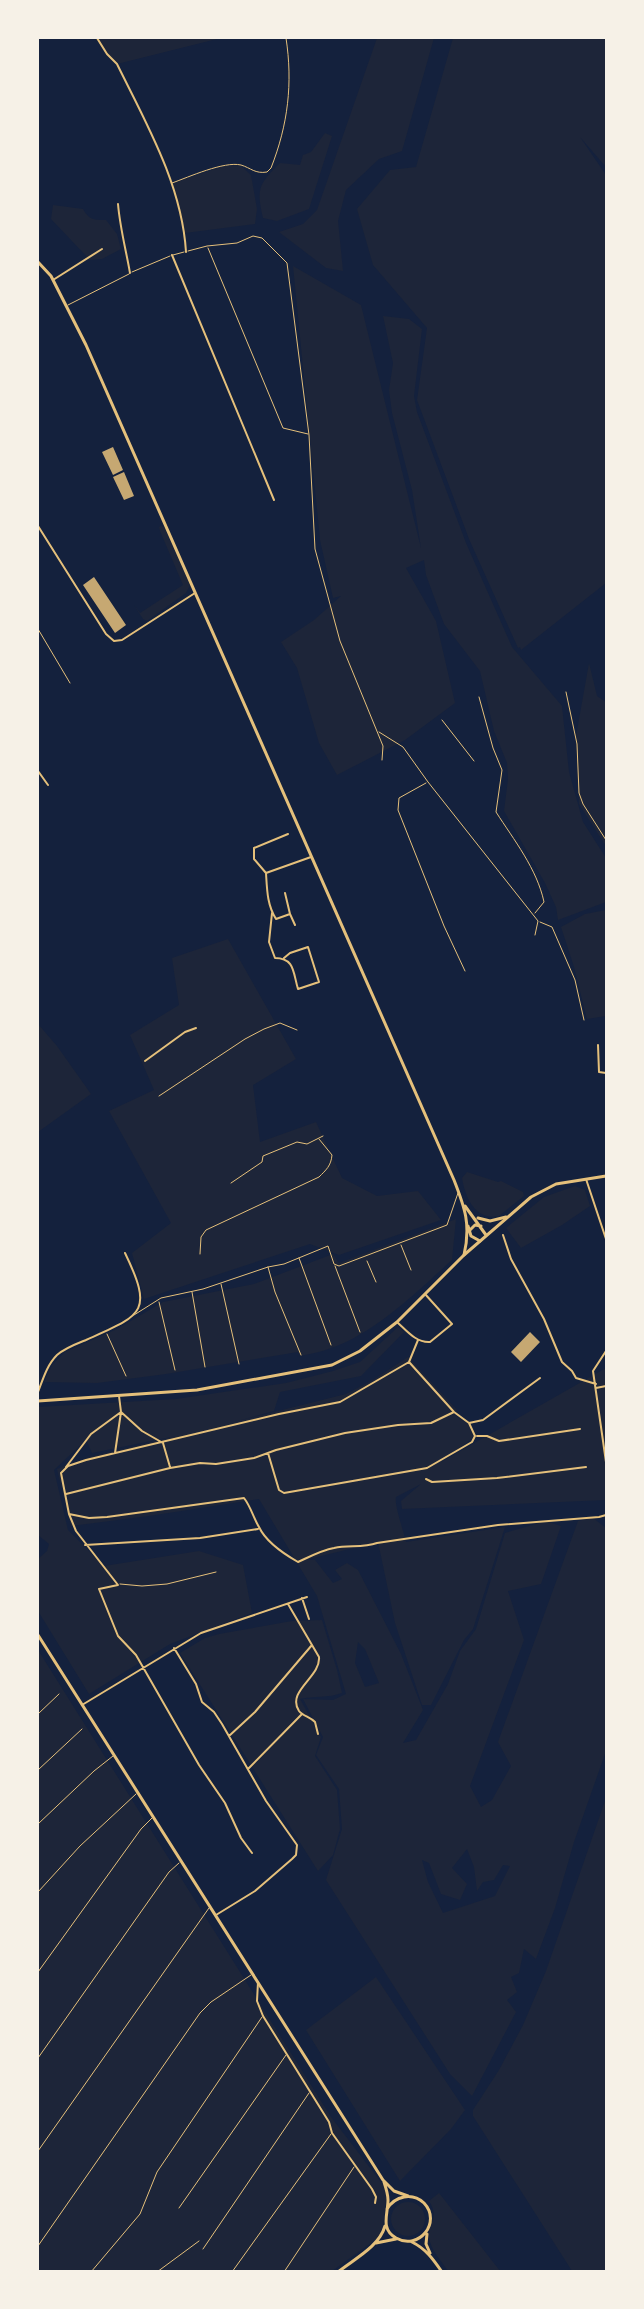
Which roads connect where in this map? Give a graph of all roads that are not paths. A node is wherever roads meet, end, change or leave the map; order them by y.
1 (97, 38) edge
2 (286, 38) edge
3 (172, 183) junction
4 (118, 204) dead end
5 (207, 246) junction
6 (102, 249) dead end
7 (186, 252) junction
8 (172, 255) junction
9 (38, 262) edge
10 (130, 273) junction
11 (53, 280) junction
12 (66, 306) junction
13 (309, 435) junction
14 (274, 500) dead end
15 (38, 526) edge
16 (195, 593) junction
17 (38, 629) edge
18 (70, 682) dead end
19 (566, 692) dead end
20 (479, 697) dead end
21 (442, 720) dead end
22 (377, 730) junction
23 (382, 760) dead end
24 (474, 761) dead end
25 (38, 771) edge
26 (428, 782) junction
27 (48, 785) dead end
28 (288, 834) dead end
29 (606, 840) edge
30 (311, 856) junction
31 (266, 873) junction
32 (285, 894) dead end
33 (272, 913) junction
34 (290, 914) junction
35 (533, 914) junction
36 (538, 921) junction
37 (295, 924) dead end
38 (535, 935) dead end
39 (284, 958) junction
40 (465, 971) dead end
41 (584, 1020) dead end
42 (196, 1028) dead end
43 (297, 1030) dead end
44 (598, 1045) dead end
45 (145, 1061) dead end
46 (606, 1073) edge
47 (159, 1096) dead end
48 (323, 1136) dead end
49 (319, 1139) junction
50 (606, 1176) edge
51 (586, 1179) junction
52 (231, 1183) dead end
53 (458, 1191) junction
54 (464, 1204) junction
55 (474, 1216) junction
56 (507, 1217) junction
57 (467, 1221) junction
58 (483, 1228) junction
59 (470, 1232) junction
60 (486, 1235) junction
61 (503, 1235) dead end
62 (606, 1239) edge
63 (480, 1241) junction
64 (400, 1243) junction
65 (125, 1253) dead end
66 (200, 1254) dead end
67 (464, 1255) junction
68 (299, 1258) junction
69 (334, 1264) junction
70 (268, 1267) junction
71 (411, 1270) dead end
72 (220, 1282) junction
73 (192, 1292) junction
74 (425, 1294) junction
75 (159, 1300) junction
76 (134, 1315) junction
77 (396, 1322) junction
78 (105, 1331) junction
79 (360, 1332) dead end
80 (418, 1340) junction
81 (331, 1346) dead end
82 (606, 1351) edge
83 (301, 1355) dead end
84 (410, 1362) junction
85 (239, 1364) dead end
86 (205, 1367) dead end
87 (175, 1370) dead end
88 (126, 1376) dead end
89 (540, 1378) dead end
90 (596, 1386) junction
91 (606, 1386) edge
92 (38, 1392) edge
93 (119, 1396) junction
94 (38, 1401) edge
95 (122, 1412) junction
96 (454, 1412) junction
97 (469, 1423) junction
98 (580, 1429) dead end
99 (606, 1432) edge
100 (602, 1433) junction
101 (475, 1436) junction
102 (163, 1443) junction
103 (115, 1453) junction
104 (268, 1453) junction
105 (606, 1462) edge
106 (586, 1467) dead end
107 (170, 1468) junction
108 (64, 1469) junction
109 (426, 1479) dead end
110 (65, 1494) junction
111 (69, 1514) junction
112 (606, 1515) edge
113 (259, 1529) junction
114 (85, 1545) junction
115 (216, 1572) dead end
116 (118, 1585) junction
117 (307, 1597) dead end
118 (302, 1598) junction
119 (288, 1603) junction
120 (309, 1618) dead end
121 (38, 1635) edge
122 (312, 1644) junction
123 (174, 1648) junction
124 (142, 1669) junction
125 (59, 1694) dead end
126 (82, 1705) junction
127 (38, 1714) edge
128 (302, 1714) junction
129 (82, 1729) dead end
130 (318, 1734) dead end
131 (229, 1736) junction
132 (114, 1755) junction
133 (249, 1768) junction
134 (38, 1770) edge
135 (138, 1792) junction
136 (154, 1816) junction
137 (38, 1824) edge
138 (252, 1853) dead end
139 (182, 1861) junction
140 (38, 1892) edge
141 (210, 1906) junction
142 (216, 1915) junction
143 (38, 1972) edge
144 (252, 1974) junction
145 (258, 1982) junction
146 (263, 2016) junction
147 (287, 2053) junction
148 (38, 2058) edge
149 (310, 2091) junction
150 (332, 2133) junction
151 (38, 2151) edge
152 (355, 2166) junction
153 (383, 2180) junction
154 (408, 2196) junction
155 (375, 2203) dead end
156 (179, 2208) dead end
157 (387, 2209) junction
158 (386, 2222) junction
159 (428, 2231) junction
160 (398, 2239) junction
161 (199, 2241) dead end
162 (409, 2241) junction
163 (374, 2244) junction
164 (38, 2246) edge
165 (203, 2248) dead end
166 (430, 2255) junction
167 (91, 2271) edge
168 (157, 2271) edge
169 (232, 2271) edge
170 (284, 2271) edge
171 (338, 2271) edge
172 (442, 2271) edge

1 - 3 street
2 - 3 lane
3 - 7 street
4 - 10 street
5 - 7 lane
5 - 13 lane
5 - 13 lane
6 - 11 street
7 - 8 lane
8 - 10 lane
8 - 14 street
9 - 11 main road
10 - 12 lane
11 - 12 main road
12 - 16 main road
13 - 22 lane
15 - 16 street
16 - 30 main road
17 - 18 lane
19 - 29 lane
20 - 35 lane
21 - 24 lane
22 - 23 lane
22 - 26 lane
25 - 27 street
26 - 35 lane
26 - 40 lane
28 - 31 street
30 - 31 street
30 - 53 main road
31 - 33 street
32 - 34 street
33 - 34 street
33 - 39 street
34 - 37 street
35 - 36 lane
36 - 38 lane
36 - 41 lane
39 - 39 street
42 - 45 street
43 - 47 lane
44 - 46 street
48 - 49 lane
49 - 52 lane
49 - 66 lane
50 - 51 main road
51 - 56 main road
51 - 62 street
53 - 54 main road
53 - 64 lane
54 - 55 main road
54 - 57 main road
55 - 56 main road
55 - 58 main road
56 - 60 main road
57 - 59 main road
57 - 67 main road
58 - 59 main road
58 - 60 main road
59 - 63 main road
60 - 63 main road
61 - 90 street
63 - 67 main road
64 - 69 lane
64 - 71 lane
65 - 76 street
67 - 74 main road
68 - 69 lane
68 - 70 lane
68 - 81 lane
69 - 79 lane
70 - 72 lane
70 - 83 lane
72 - 73 lane
72 - 85 lane
73 - 75 lane
73 - 86 lane
74 - 77 main road
74 - 80 street
75 - 76 lane
75 - 87 lane
76 - 78 street
77 - 80 street
77 - 93 main road
78 - 88 lane
78 - 92 street
80 - 84 street
82 - 90 street
84 - 96 street
84 - 102 street
89 - 97 street
90 - 91 street
90 - 100 street
93 - 94 main road
93 - 95 street
95 - 102 street
95 - 103 street
95 - 108 street
96 - 97 street
96 - 104 street
97 - 101 street
98 - 101 street
99 - 100 street
100 - 105 street
101 - 104 street
102 - 103 street
102 - 107 street
103 - 108 street
104 - 107 street
106 - 109 street
107 - 110 street
108 - 110 street
110 - 111 street
111 - 113 street
111 - 114 street
112 - 113 street
113 - 114 street
114 - 116 street
115 - 116 lane
116 - 124 street
117 - 118 street
118 - 119 street
118 - 120 street
119 - 122 street
119 - 123 street
121 - 126 main road
122 - 128 street
122 - 131 street
123 - 124 street
123 - 131 street
124 - 126 street
124 - 138 street
125 - 127 lane
126 - 132 main road
128 - 130 street
128 - 133 street
129 - 134 lane
131 - 133 street
132 - 135 main road
132 - 137 lane
133 - 142 street
135 - 136 main road
135 - 140 lane
136 - 139 main road
136 - 143 lane
139 - 141 main road
139 - 148 lane
141 - 142 main road
141 - 151 lane
142 - 144 main road
144 - 145 main road
144 - 164 lane
145 - 146 street
145 - 153 main road
146 - 147 street
146 - 167 lane
147 - 149 street
147 - 156 lane
149 - 150 street
149 - 165 lane
150 - 152 street
150 - 169 lane
152 - 155 street
152 - 170 lane
153 - 154 main road
153 - 157 main road
154 - 157 main road
154 - 159 main road
157 - 158 main road
158 - 160 main road
158 - 163 main road
159 - 162 main road
159 - 166 main road
160 - 162 main road
160 - 163 main road
161 - 168 lane
162 - 166 main road
163 - 171 main road
166 - 172 main road

